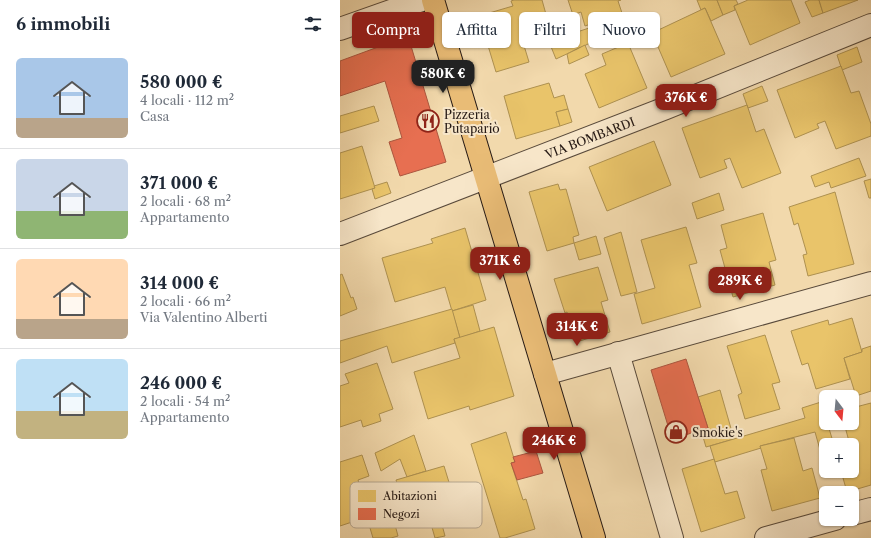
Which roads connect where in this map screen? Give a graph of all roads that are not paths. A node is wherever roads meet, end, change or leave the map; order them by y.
1 (422, 0) edge
2 (433, 0) edge
3 (871, 25) edge
4 (340, 28) edge
5 (486, 178) junction
6 (340, 234) edge
7 (871, 283) edge
8 (618, 353) junction
9 (545, 374) junction
10 (871, 509) edge
11 (859, 512) edge
12 (819, 524) edge
13 (776, 537) edge
14 (594, 538) edge
15 (672, 538) edge

1 - 4 street
2 - 5 main road
3 - 5 street, VIA BOMBARDI
5 - 6 street, VIA BOMBARDI
5 - 9 main road
7 - 8 street
8 - 9 street
8 - 15 street
9 - 14 main road
10 - 11 street
12 - 13 street

